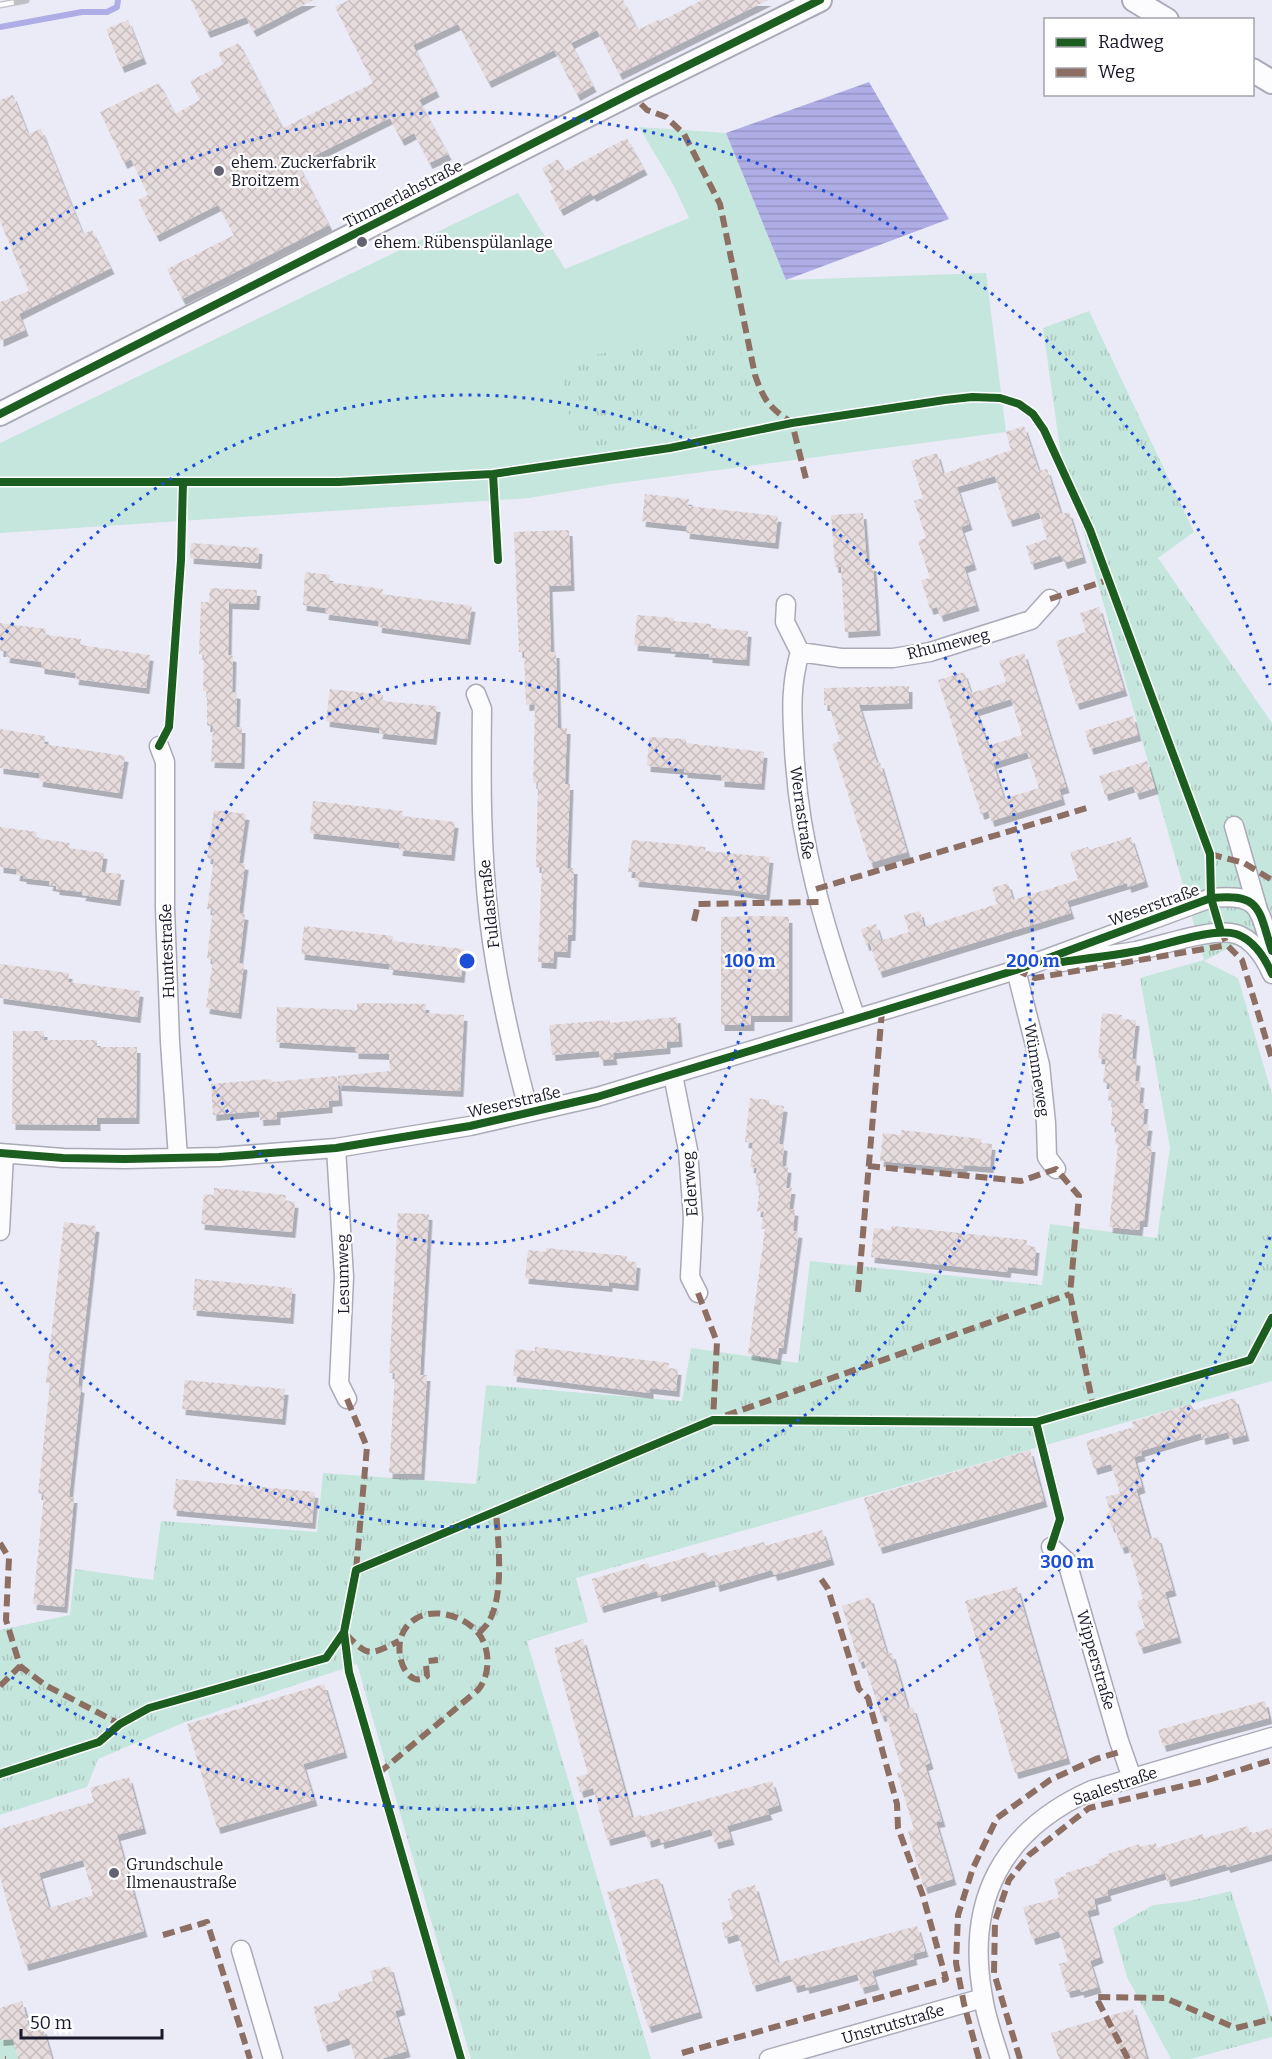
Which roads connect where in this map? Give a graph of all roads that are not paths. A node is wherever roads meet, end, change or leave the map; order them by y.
1 (820, 0) edge
2 (1134, 0) edge
3 (1164, 18) edge
4 (1254, 71) edge
5 (1272, 82) edge
6 (0, 414) edge
7 (1050, 599) dead end
8 (786, 604) dead end
9 (800, 652) junction
10 (476, 694) dead end
11 (159, 746) dead end
12 (1234, 826) dead end
13 (1258, 910) junction
14 (1272, 951) edge
15 (1016, 970) junction
16 (1272, 974) edge
17 (856, 1019) junction
18 (674, 1075) junction
19 (528, 1112) junction
20 (336, 1148) junction
21 (2, 1153) edge
22 (178, 1158) junction
23 (1056, 1169) dead end
24 (0, 1231) edge
25 (698, 1293) dead end
26 (347, 1399) dead end
27 (1051, 1547) dead end
28 (1272, 1737) edge
29 (1132, 1778) junction
30 (241, 1950) dead end
31 (983, 1998) junction
32 (273, 2059) edge
33 (769, 2059) edge
34 (1000, 2059) edge

1 - 6 main road, Timmerlahstraße
2 - 3 main road
4 - 5 main road
7 - 9 street, Rhumeweg
8 - 9 street
9 - 17 street, Werrastraße
10 - 19 street, Fuldastraße
11 - 22 street, Huntestraße
12 - 13 street
13 - 14 street
13 - 15 street, Weserstraße
15 - 16 street, Weserstraße
15 - 17 street, Weserstraße
15 - 23 street, Wümmeweg
17 - 18 street, Weserstraße
18 - 19 street, Weserstraße
18 - 25 street, Ederweg
19 - 20 street, Weserstraße
20 - 22 street, Weserstraße
20 - 26 street, Lesumweg
21 - 22 street, Weserstraße
21 - 24 street
27 - 29 street, Wipperstraße
28 - 29 street, Saalestraße
29 - 31 street, Saalestraße
30 - 32 street
31 - 33 street, Unstrutstraße
31 - 34 street, Saalestraße

